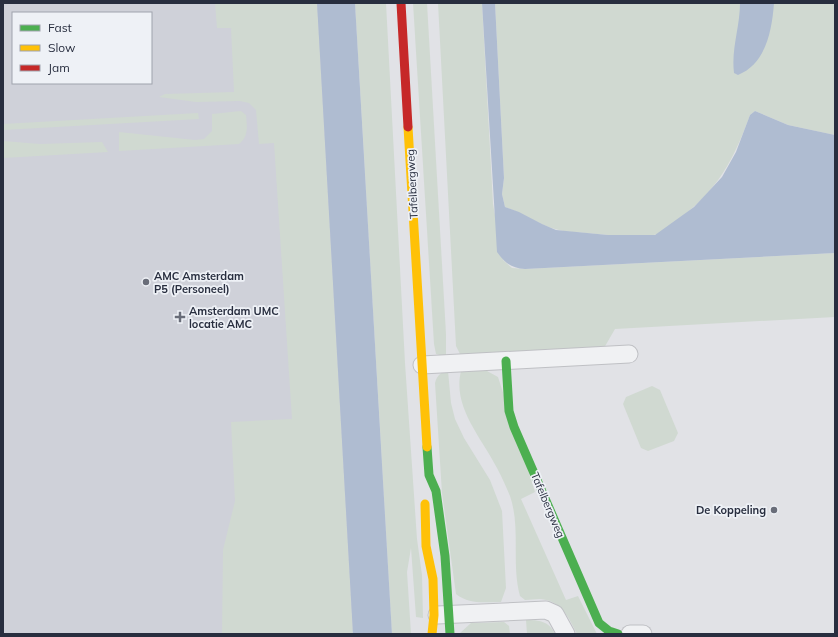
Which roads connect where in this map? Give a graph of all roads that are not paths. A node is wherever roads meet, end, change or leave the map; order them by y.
1 (401, 3) edge
2 (629, 354) dead end
3 (506, 361) junction
4 (422, 365) junction
5 (429, 475) junction
6 (441, 615) junction
7 (432, 634) edge
8 (450, 634) edge
9 (566, 634) edge
10 (618, 634) edge
11 (630, 634) edge
12 (643, 634) edge

1 - 4 street, Tafelbergweg
2 - 3 street
3 - 4 street
3 - 10 street, Tafelbergweg
4 - 5 street, Tafelbergweg
5 - 6 street, Tafelbergweg
5 - 6 street, Tafelbergweg
6 - 7 street, Tafelbergweg
6 - 8 street, Tafelbergweg
6 - 9 street
11 - 12 street

